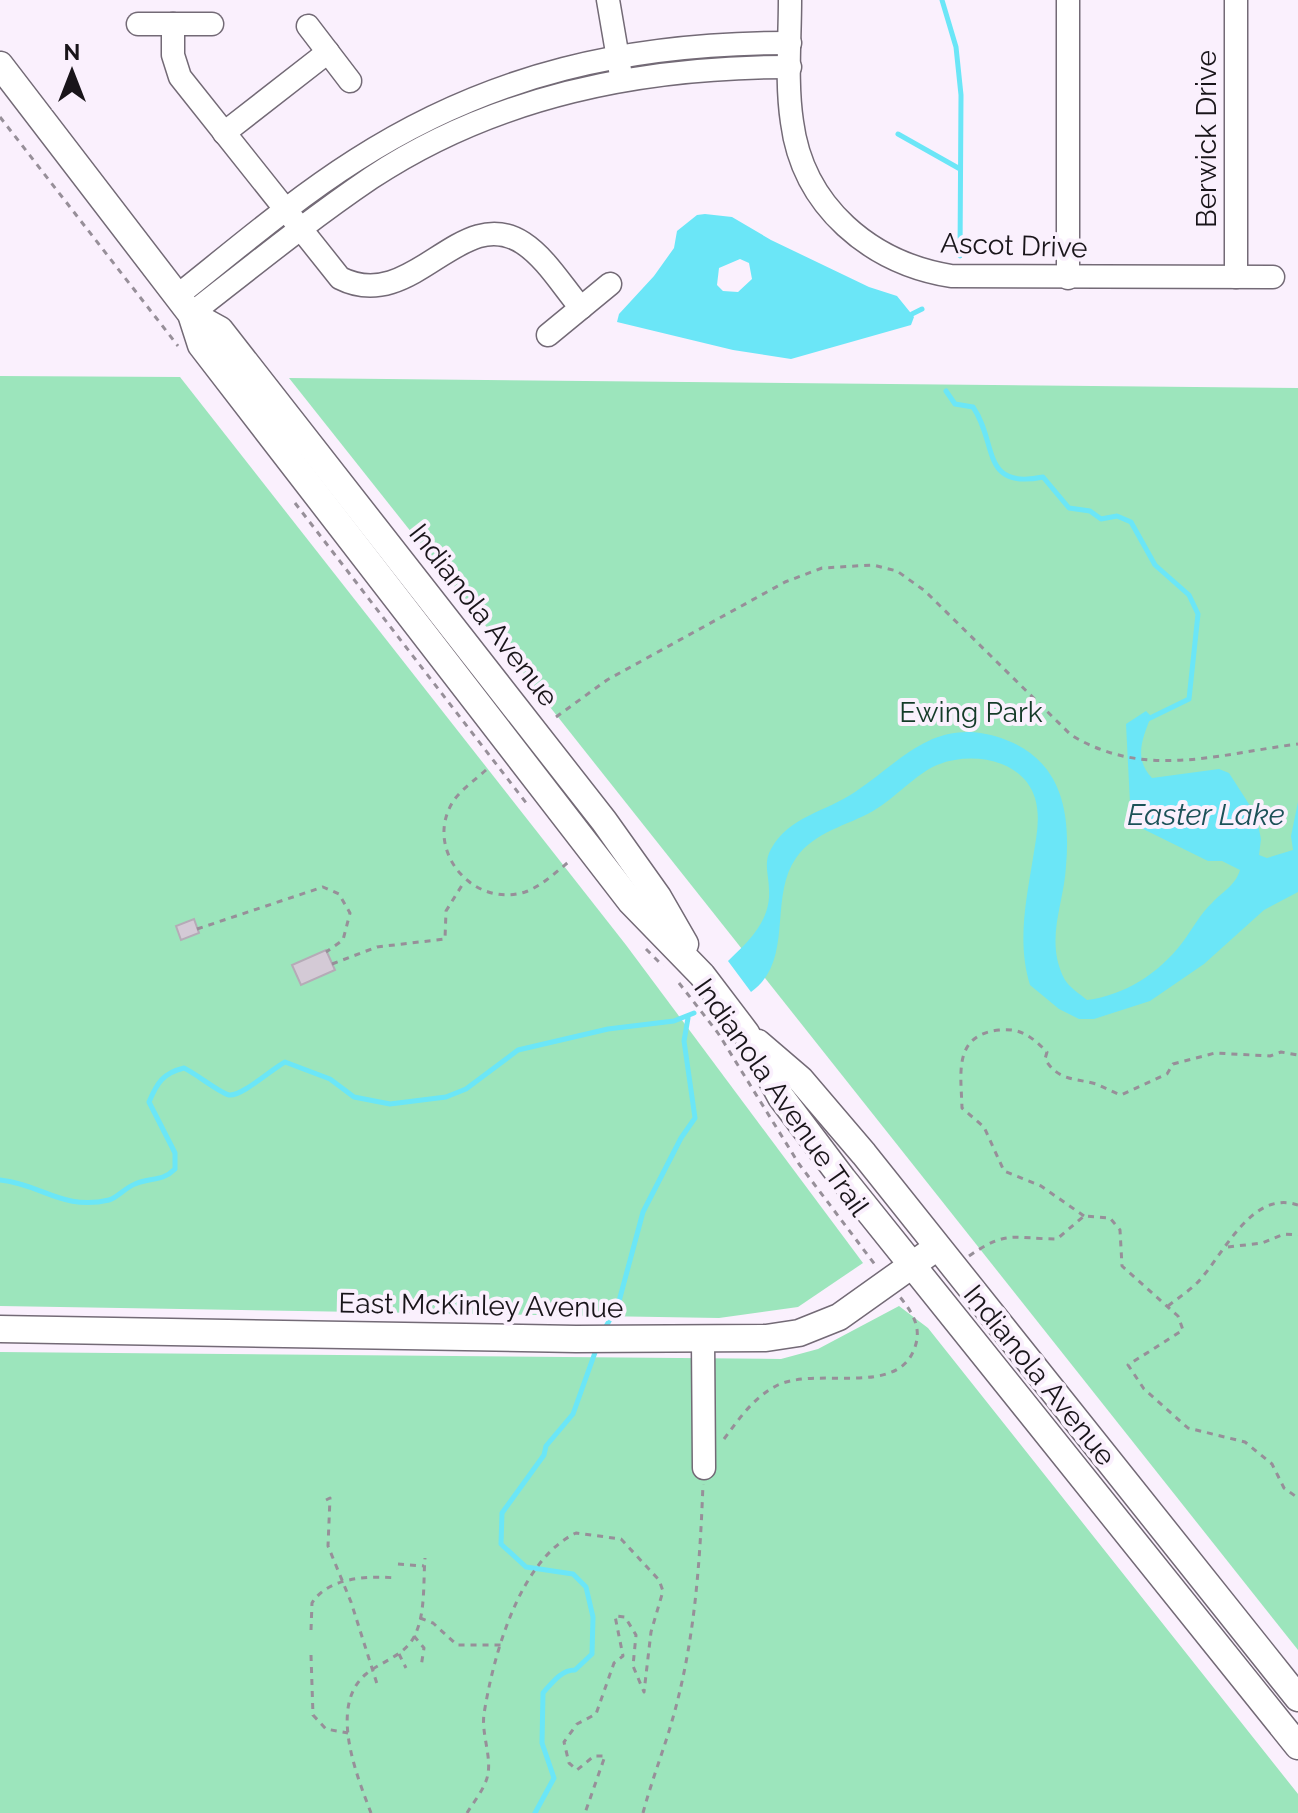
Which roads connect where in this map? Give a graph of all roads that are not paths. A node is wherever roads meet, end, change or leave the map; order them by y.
1 (608, 0) edge
2 (790, 0) edge
3 (1068, 0) edge
4 (1236, 0) edge
5 (138, 24) dead end
6 (173, 24) junction
7 (212, 24) dead end
8 (308, 26) dead end
9 (790, 43) junction
10 (328, 52) junction
11 (618, 55) junction
12 (0, 65) edge
13 (790, 67) junction
14 (622, 79) junction
15 (350, 81) dead end
16 (224, 133) junction
17 (285, 211) junction
18 (300, 230) junction
19 (1236, 277) junction
20 (1273, 277) dead end
21 (1068, 278) junction
22 (610, 284) dead end
23 (184, 305) junction
24 (581, 308) junction
25 (548, 335) dead end
26 (746, 1033) junction
27 (936, 1248) junction
28 (913, 1266) junction
29 (0, 1329) edge
30 (703, 1340) junction
31 (704, 1468) road end
32 (1298, 1698) edge
33 (1298, 1746) edge

1 - 11 street
2 - 9 street, Ascot Drive
3 - 21 street
4 - 19 street, Berwick Drive
5 - 6 street
6 - 7 street
6 - 16 street
8 - 10 street
9 - 11 street
9 - 13 street, Ascot Drive
10 - 15 street
10 - 16 street
11 - 14 street
11 - 17 street
12 - 23 main road, Indianola Avenue
13 - 14 street
13 - 21 street, Ascot Drive
14 - 18 street
16 - 17 street
17 - 18 street
17 - 23 street
18 - 23 street
18 - 24 street
19 - 20 street, Ascot Drive
19 - 21 street, Ascot Drive
22 - 24 street
23 - 26 main road, Indianola Avenue
24 - 25 street
26 - 27 main road, Indianola Avenue
26 - 28 main road, Indianola Avenue
27 - 28 main road, East McKinley Avenue
27 - 32 main road, Indianola Avenue
28 - 30 main road, East McKinley Avenue
28 - 33 main road, Indianola Avenue
29 - 30 main road, East McKinley Avenue
30 - 31 street

